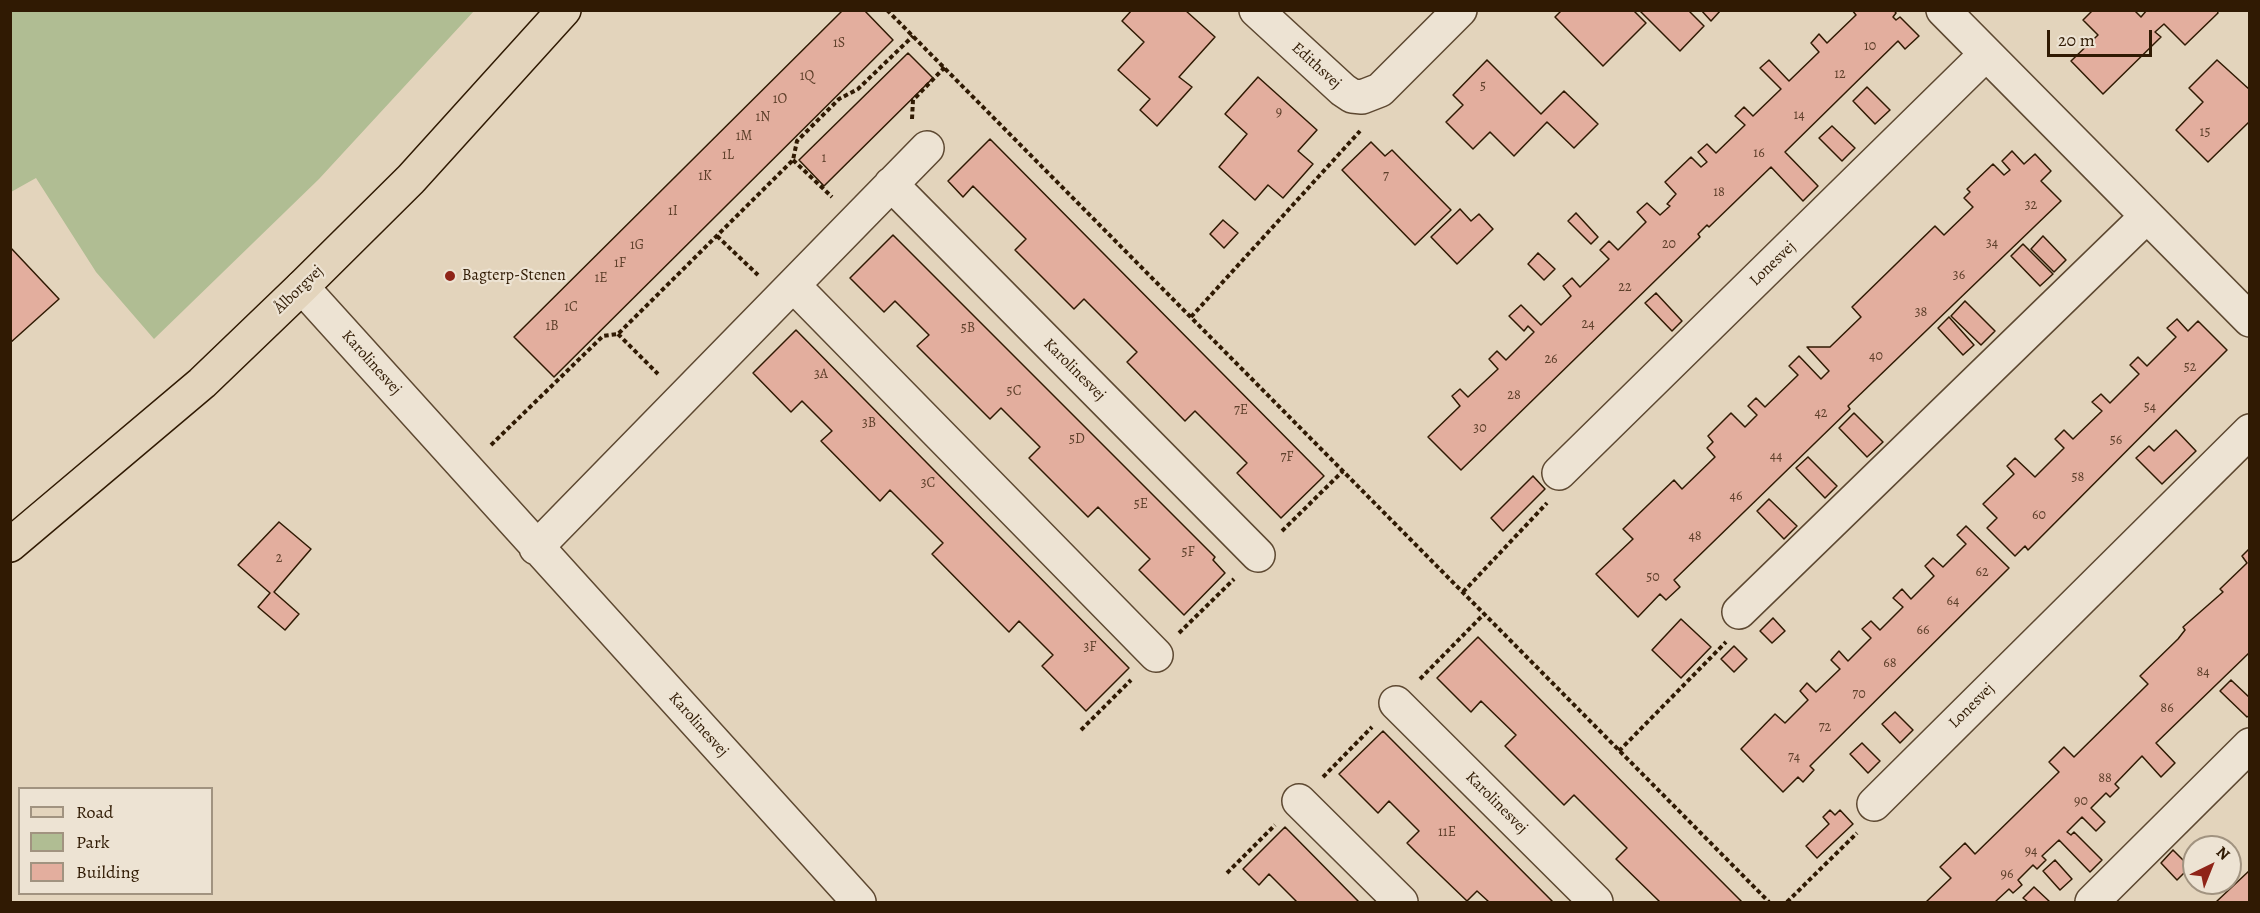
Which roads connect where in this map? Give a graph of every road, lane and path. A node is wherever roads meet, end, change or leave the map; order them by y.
1 (564, 10) edge
2 (887, 10) edge
3 (1256, 10) edge
4 (1460, 10) edge
5 (1943, 10) edge
6 (913, 36) junction
7 (1986, 54) junction
8 (945, 67) junction
9 (1362, 97) junction
10 (927, 148) joint
11 (794, 160) junction
12 (891, 184) junction
13 (2147, 216) junction
14 (856, 220) junction
15 (717, 236) junction
16 (302, 287) junction
17 (787, 291) junction
18 (1191, 316) junction
19 (2250, 320) edge
20 (618, 334) junction
21 (682, 398) junction
22 (2250, 431) edge
23 (466, 469) junction
24 (1343, 471) junction
25 (1559, 473) joint
26 (10, 545) edge
27 (536, 548) junction
28 (1258, 555) junction
29 (1462, 592) junction
30 (1739, 612) joint
31 (1484, 614) junction
32 (1156, 655) junction
33 (1396, 703) junction
34 (1081, 730) dead end
35 (2250, 745) edge
36 (1619, 751) junction
37 (1299, 801) junction
38 (1874, 804) joint
39 (1227, 873) dead end
40 (859, 903) edge
41 (1401, 903) edge
42 (1596, 903) edge
43 (1769, 903) edge
44 (1787, 903) edge
45 (2092, 903) edge

1 - 16 main road, Ålborgvej
2 - 6 path
3 - 9 street, Edithsvej
4 - 9 street, Edithsvej
5 - 7 street
6 - 8 path
6 - 11 path
7 - 13 street
7 - 25 street, Lonesvej
8 - 10 path
8 - 18 path
9 - 18 path
10 - 12 street
11 - 14 path
11 - 15 path
12 - 14 street
12 - 28 street, Karolinesvej
13 - 19 street
13 - 30 street
14 - 17 street
15 - 17 path
15 - 20 path
16 - 23 street, Karolinesvej
16 - 26 main road, Ålborgvej
17 - 21 street
17 - 32 street
18 - 24 path
20 - 21 path
20 - 23 path
21 - 27 street
22 - 38 street, Lonesvej
23 - 27 street, Karolinesvej
24 - 28 path
24 - 29 path
25 - 29 path
27 - 40 street, Karolinesvej
28 - 32 path
29 - 31 path
30 - 36 path
31 - 33 path
31 - 36 path
32 - 34 path
33 - 37 path
33 - 42 street, Karolinesvej
35 - 45 street
36 - 43 path
37 - 39 path
37 - 41 street
38 - 44 path

